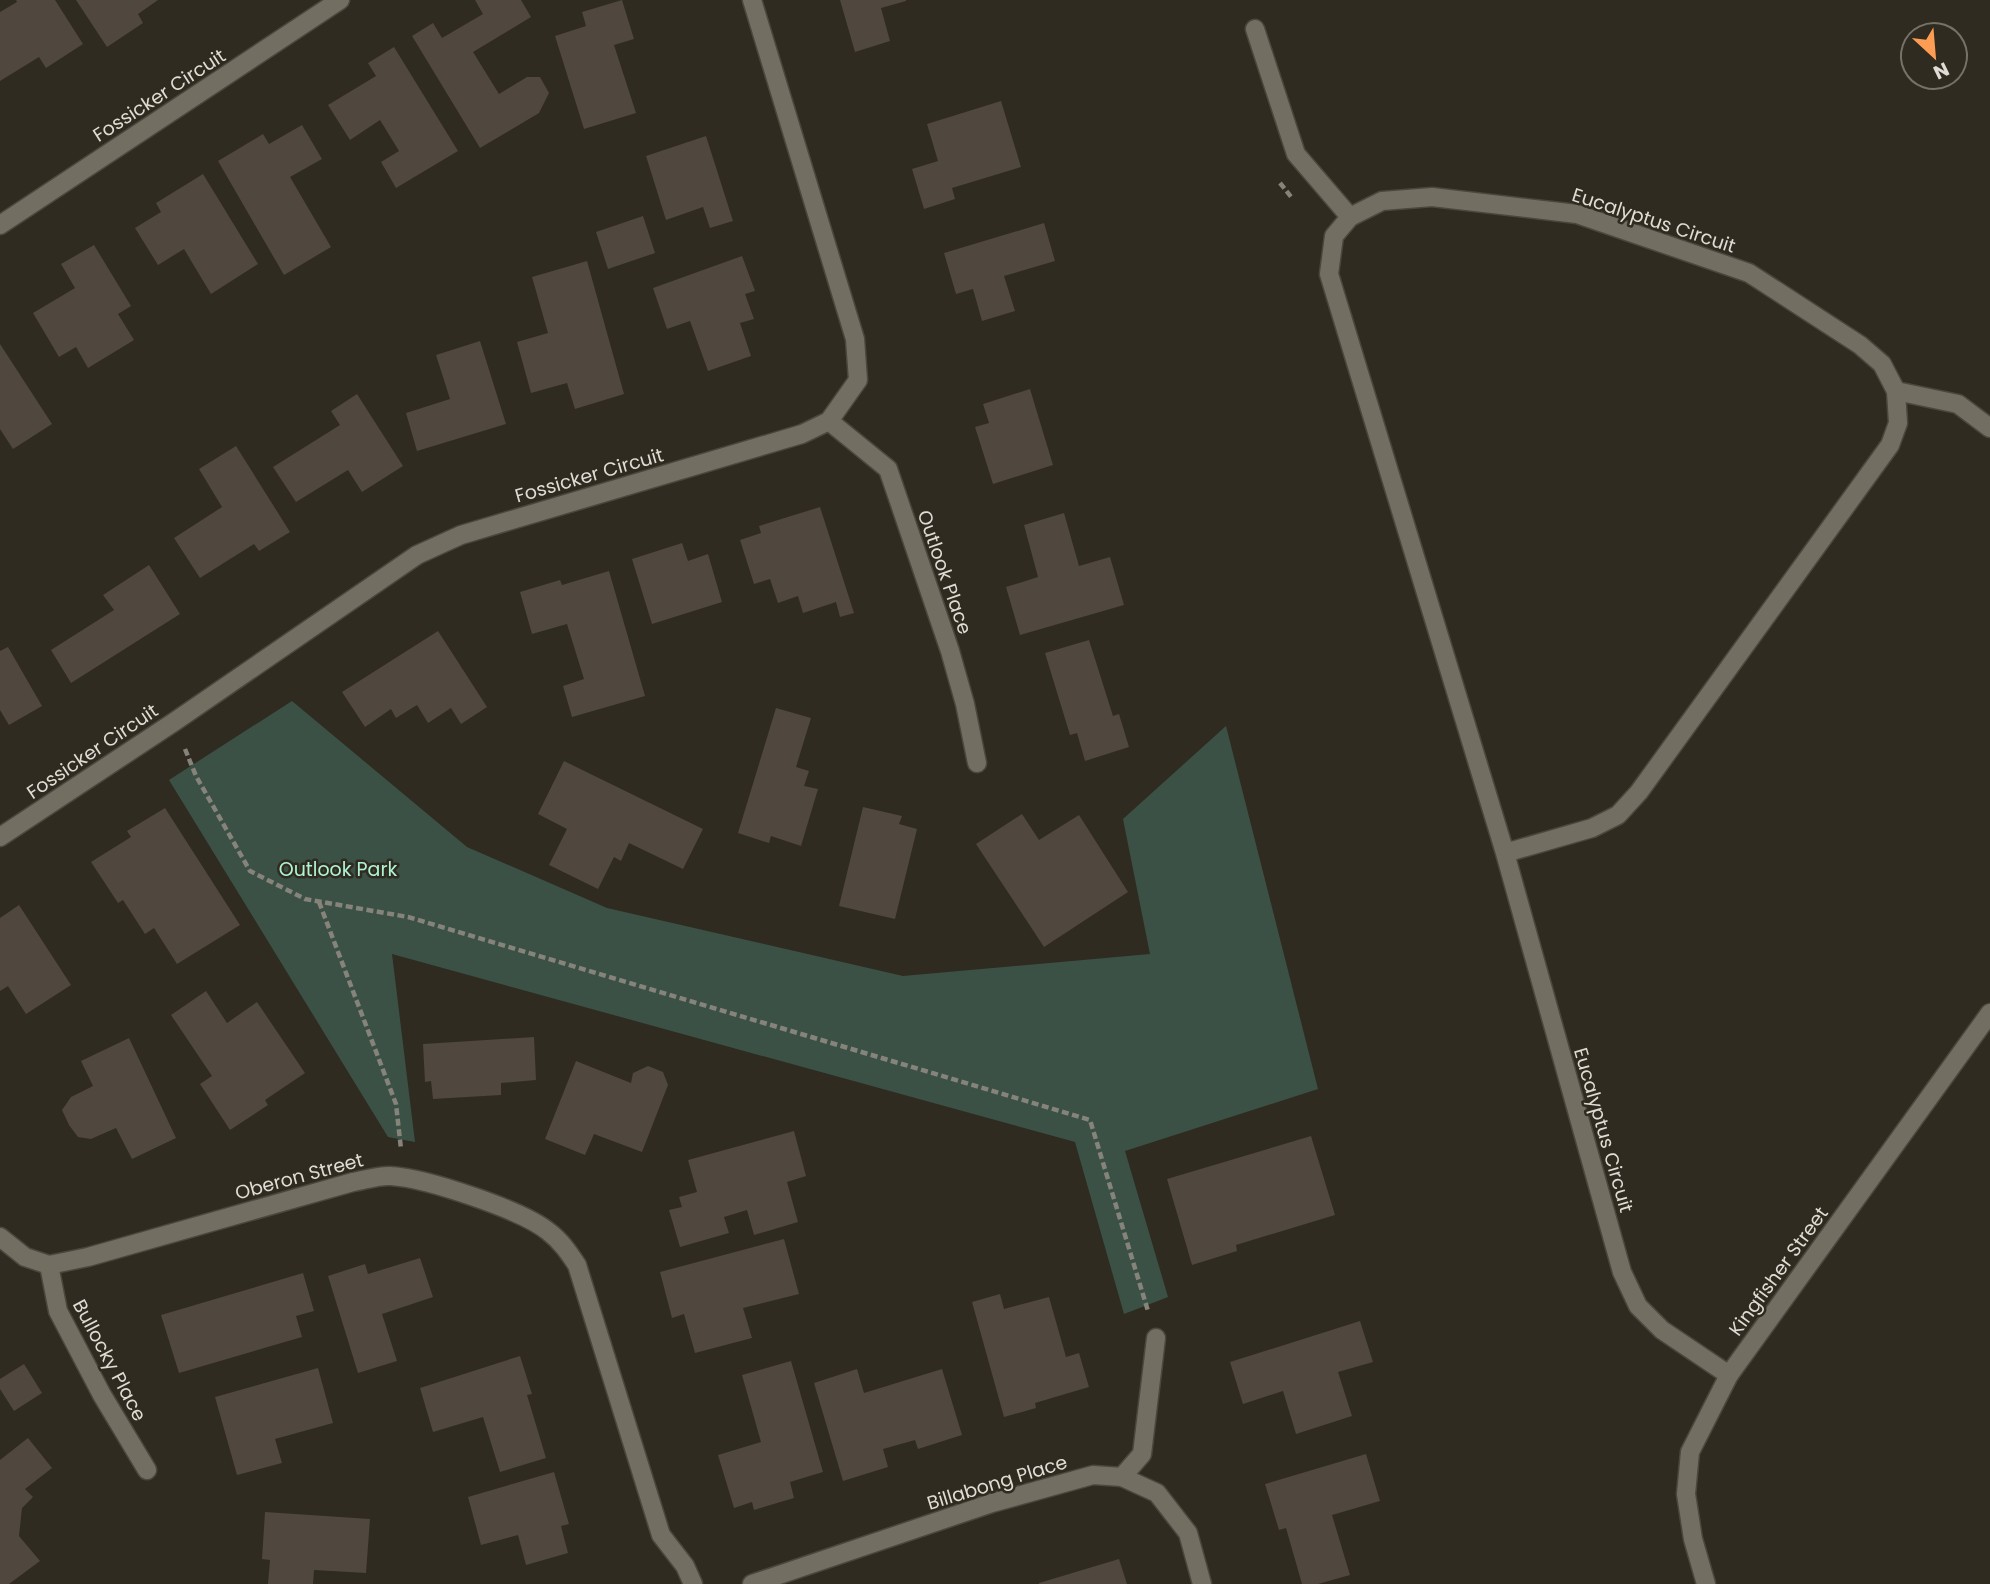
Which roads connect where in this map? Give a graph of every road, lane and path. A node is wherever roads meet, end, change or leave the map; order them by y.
1 (340, 0) edge
2 (752, 0) edge
3 (1255, 29) dead end
4 (1350, 217) junction
5 (0, 225) edge
6 (1896, 391) junction
7 (829, 421) junction
8 (1990, 428) edge
9 (174, 722) junction
10 (977, 763) dead end
11 (0, 837) edge
12 (1505, 853) junction
13 (319, 902) junction
14 (1990, 1013) edge
15 (404, 1178) junction
16 (0, 1237) edge
17 (49, 1265) junction
18 (1156, 1338) joint
19 (1729, 1375) junction
20 (146, 1470) dead end
21 (1122, 1478) junction
22 (693, 1584) edge
23 (752, 1584) edge
24 (1202, 1584) edge
25 (1706, 1584) edge

1 - 5 street, Fossicker Circuit
2 - 7 street
3 - 4 street
4 - 6 street, Eucalyptus Circuit
4 - 12 street, Eucalyptus Circuit
6 - 8 street
6 - 12 street, Eucalyptus Circuit
7 - 9 street, Fossicker Circuit
7 - 10 street, Outlook Place
9 - 11 street, Fossicker Circuit
9 - 13 path
12 - 19 street, Eucalyptus Circuit
13 - 15 path
13 - 18 path
14 - 19 street, Kingfisher Street
15 - 17 street, Oberon Street
15 - 22 street, Oberon Street
16 - 17 street
17 - 20 street, Bullocky Place
18 - 21 street
19 - 25 street, Kingfisher Street
21 - 23 street, Billabong Place
21 - 24 street, Billabong Place

